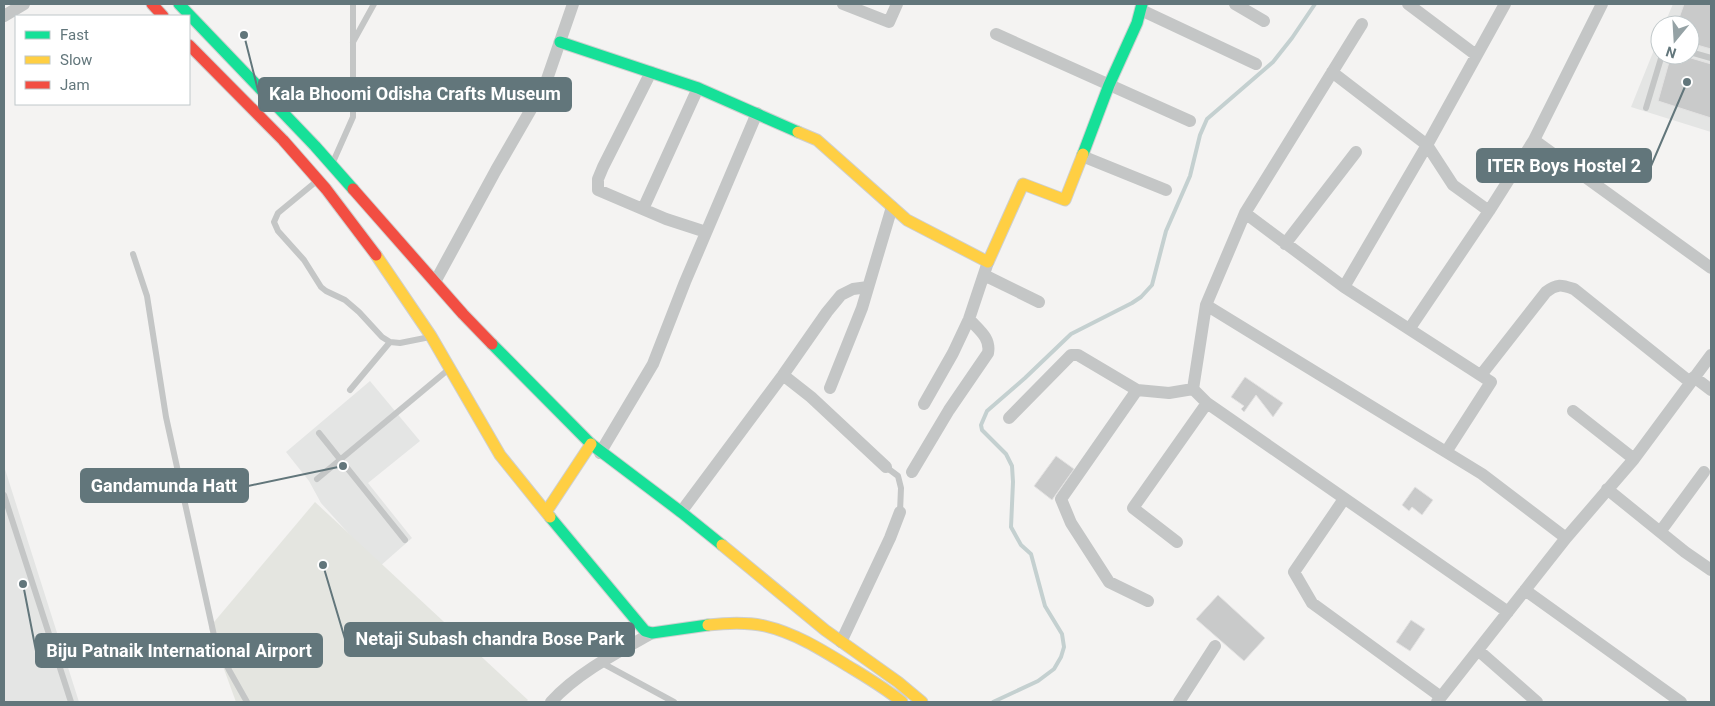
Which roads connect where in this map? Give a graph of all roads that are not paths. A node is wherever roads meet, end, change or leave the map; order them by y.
1 (24, 4) edge
2 (152, 4) edge
3 (179, 4) edge
4 (353, 4) edge
5 (374, 4) edge
6 (573, 4) edge
7 (843, 4) edge
8 (897, 4) edge
9 (1235, 4) edge
10 (1408, 4) edge
11 (1504, 4) edge
12 (1602, 4) edge
13 (1142, 7) edge
14 (162, 15) edge
15 (189, 15) edge
16 (4, 16) edge
17 (190, 16) edge
18 (1264, 21) dead end
19 (1362, 24) dead end
20 (996, 34) dead end
21 (560, 42) junction
22 (353, 43) junction
23 (190, 46) edge
24 (1476, 55) junction
25 (1256, 64) dead end
26 (1659, 65) edge
27 (651, 72) junction
28 (1332, 72) junction
29 (1109, 85) junction
30 (698, 88) junction
31 (1646, 108) dead end
32 (757, 113) junction
33 (1190, 121) dead end
34 (1534, 140) junction
35 (1427, 145) junction
36 (1356, 152) dead end
37 (1082, 156) junction
38 (332, 165) junction
39 (318, 180) junction
40 (1166, 190) dead end
41 (892, 207) junction
42 (643, 209) junction
43 (1489, 211) junction
44 (1244, 213) junction
45 (706, 232) junction
46 (1285, 244) junction
47 (133, 254) dead end
48 (988, 262) junction
49 (1711, 268) edge
50 (984, 275) junction
51 (436, 282) junction
52 (868, 286) junction
53 (1344, 287) junction
54 (1039, 302) dead end
55 (1206, 305) junction
56 (969, 319) junction
57 (1410, 328) junction
58 (431, 336) junction
59 (390, 342) junction
60 (1711, 355) edge
61 (449, 369) junction
62 (783, 375) junction
63 (1481, 375) junction
64 (1692, 380) junction
65 (830, 388) dead end
66 (1193, 389) junction
67 (350, 390) dead end
68 (1137, 390) junction
69 (1711, 390) edge
70 (924, 404) dead end
71 (1206, 404) junction
72 (1573, 411) dead end
73 (1009, 418) dead end
74 (319, 433) dead end
75 (596, 448) junction
76 (1446, 452) junction
77 (340, 459) junction
78 (1634, 459) junction
79 (886, 467) joint
80 (912, 472) dead end
81 (1704, 472) dead end
82 (317, 479) dead end
83 (1607, 489) junction
84 (4, 495) edge
85 (1344, 499) junction
86 (546, 512) junction
87 (681, 512) junction
88 (900, 512) joint
89 (1660, 532) junction
90 (1566, 538) junction
91 (405, 540) dead end
92 (1177, 542) dead end
93 (1711, 570) edge
94 (1525, 590) junction
95 (1148, 601) dead end
96 (1508, 612) junction
97 (652, 633) junction
98 (841, 642) junction
99 (1215, 646) dead end
100 (1479, 651) junction
101 (602, 663) junction
102 (1439, 699) edge
103 (71, 702) edge
104 (247, 702) edge
105 (551, 702) edge
106 (674, 702) edge
107 (902, 702) edge
108 (922, 702) edge
109 (1178, 702) edge
110 (1537, 702) edge
111 (1681, 702) edge

1 - 16 street
2 - 14 main road
3 - 15 main road
4 - 22 lane
5 - 22 lane
6 - 21 street
7 - 8 street
9 - 18 street
10 - 24 street
11 - 24 street
12 - 34 street
13 - 25 street
13 - 29 main road
17 - 38 main road
19 - 28 street
20 - 29 street
21 - 27 main road
21 - 51 street
22 - 38 lane
23 - 39 main road
24 - 35 street
26 - 31 lane
27 - 30 main road
27 - 42 street
28 - 35 street
28 - 44 street
29 - 33 street
29 - 37 main road
30 - 32 main road
30 - 42 street
32 - 41 main road
32 - 45 street
34 - 43 street
34 - 49 street
35 - 43 street
35 - 53 street
36 - 46 street
37 - 40 street
37 - 48 main road
38 - 51 main road
39 - 58 main road
39 - 59 lane
41 - 48 main road
41 - 52 street
42 - 45 street
43 - 57 street
44 - 46 street
44 - 55 street
45 - 75 street
46 - 53 street
47 - 104 lane
48 - 50 street
50 - 54 street
50 - 56 street
51 - 75 main road
52 - 62 street
52 - 65 street
53 - 57 street
55 - 66 street
55 - 76 street
56 - 70 street
56 - 80 street
57 - 63 street
58 - 59 lane
58 - 61 main road
59 - 67 lane
60 - 64 street
61 - 77 lane
61 - 86 main road
62 - 79 street
62 - 87 street
63 - 64 street
63 - 76 street
64 - 69 street
64 - 78 street
66 - 68 street
66 - 71 street
68 - 73 street
68 - 95 street
71 - 85 street
71 - 92 street
72 - 78 street
74 - 77 lane
75 - 86 main road
75 - 87 main road
76 - 90 street
77 - 82 lane
77 - 91 lane
78 - 83 street
79 - 88 lane
81 - 89 street
83 - 89 street
83 - 90 street
84 - 103 lane
85 - 96 street
85 - 102 street
86 - 97 main road
87 - 98 main road
88 - 98 street
89 - 93 street
90 - 94 street
94 - 96 street
94 - 111 street
96 - 100 street
97 - 101 street
97 - 107 main road
98 - 108 main road
99 - 109 street
100 - 102 street
100 - 110 street
101 - 105 street
101 - 106 lane

